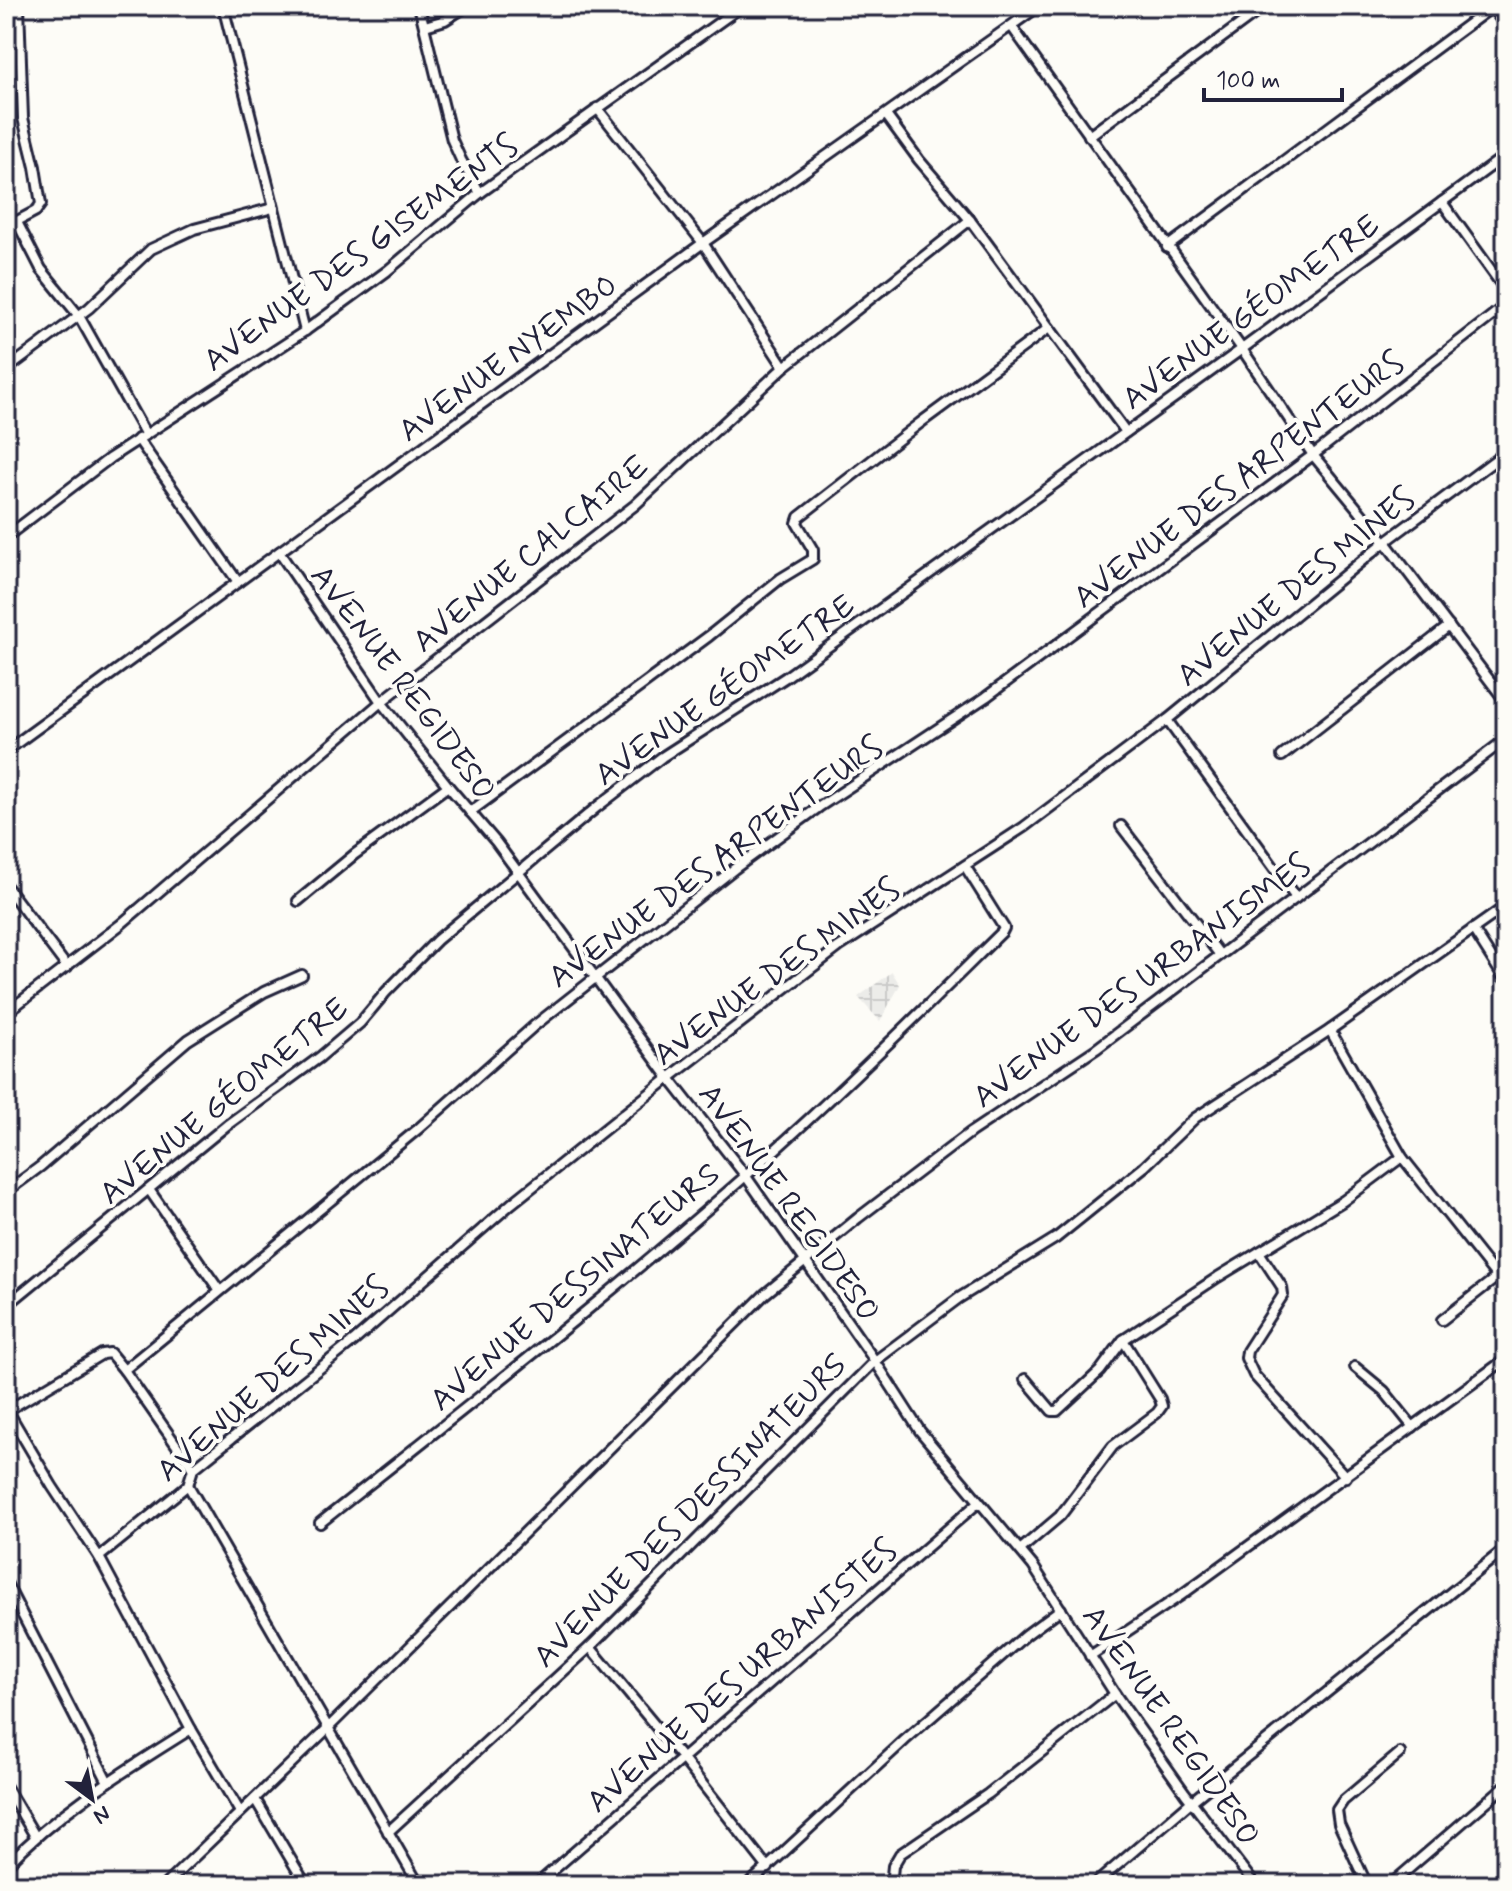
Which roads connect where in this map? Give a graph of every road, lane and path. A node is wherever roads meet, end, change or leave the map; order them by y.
1 (19, 6) edge
2 (223, 6) edge
3 (419, 6) edge
4 (467, 6) edge
5 (742, 6) edge
6 (1039, 6) edge
7 (1265, 6) edge
8 (1492, 6) edge
9 (425, 26) junction
10 (1506, 26) edge
11 (1012, 27) junction
12 (597, 108) junction
13 (886, 115) junction
14 (1089, 136) junction
15 (1506, 155) edge
16 (480, 193) junction
17 (1442, 202) junction
18 (273, 208) junction
19 (970, 220) junction
20 (17, 222) junction
21 (6, 227) edge
22 (703, 243) junction
23 (1167, 247) junction
24 (1506, 291) edge
25 (1506, 305) edge
26 (79, 316) junction
27 (1049, 328) junction
28 (305, 331) junction
29 (1242, 349) junction
30 (784, 367) junction
31 (6, 370) edge
32 (1126, 432) junction
33 (142, 437) junction
34 (1506, 452) edge
35 (1313, 455) junction
36 (6, 537) edge
37 (1385, 542) junction
38 (279, 552) junction
39 (238, 582) junction
40 (1449, 626) junction
41 (1506, 682) edge
42 (1496, 688) junction
43 (381, 702) junction
44 (1506, 702) edge
45 (1167, 720) junction
46 (1506, 739) edge
47 (6, 751) edge
48 (1282, 756) dead end
49 (448, 786) junction
50 (470, 812) junction
51 (1121, 826) dead end
52 (965, 866) junction
53 (520, 873) junction
54 (6, 886) edge
55 (1296, 898) junction
56 (298, 901) dead end
57 (1506, 906) edge
58 (1473, 929) junction
59 (1220, 955) junction
60 (67, 967) junction
61 (302, 975) dead end
62 (595, 978) junction
63 (1506, 981) edge
64 (6, 1013) edge
65 (1330, 1030) junction
66 (669, 1078) junction
67 (1402, 1157) junction
68 (745, 1175) junction
69 (150, 1191) junction
70 (6, 1192) edge
71 (1259, 1252) junction
72 (805, 1261) junction
73 (1497, 1277) junction
74 (1506, 1288) edge
75 (219, 1290) junction
76 (6, 1306) edge
77 (1442, 1320) dead end
78 (1123, 1340) junction
79 (1506, 1359) edge
80 (875, 1361) junction
81 (1355, 1367) dead end
82 (124, 1370) junction
83 (1025, 1379) dead end
84 (7, 1409) edge
85 (1413, 1427) junction
86 (193, 1469) junction
87 (1346, 1477) junction
88 (188, 1485) junction
89 (978, 1503) junction
90 (320, 1523) dead end
91 (1506, 1548) edge
92 (1020, 1550) junction
93 (99, 1557) junction
94 (6, 1583) edge
95 (1061, 1609) junction
96 (590, 1647) junction
97 (1090, 1656) junction
98 (1115, 1694) junction
99 (191, 1729) junction
100 (327, 1729) junction
101 (1400, 1753) dead end
102 (682, 1758) junction
103 (108, 1782) junction
104 (1506, 1785) edge
105 (6, 1787) edge
106 (255, 1799) junction
107 (1192, 1801) junction
108 (240, 1812) junction
109 (388, 1832) junction
110 (35, 1836) junction
111 (6, 1866) edge
112 (768, 1868) junction
113 (165, 1885) edge
114 (306, 1885) edge
115 (419, 1885) edge
116 (536, 1885) edge
117 (748, 1885) edge
118 (891, 1885) edge
119 (1094, 1885) edge
120 (1255, 1885) edge
121 (1367, 1885) edge
122 (1390, 1885) edge

1 - 20 street
2 - 18 street
3 - 9 street
4 - 9 street
5 - 12 street, AVENUE DES GISEMENTS
6 - 11 street, AVENUE NYEMBO
7 - 14 street
8 - 10 street
8 - 23 street
9 - 16 street
11 - 13 street, AVENUE NYEMBO
11 - 14 street
12 - 16 street, AVENUE DES GISEMENTS
12 - 22 street
13 - 19 street
13 - 22 street, AVENUE NYEMBO
14 - 23 street
15 - 17 street, AVENUE GÉOMETRE
16 - 28 street, AVENUE DES GISEMENTS
17 - 24 street
17 - 29 street, AVENUE GÉOMETRE
18 - 26 street
18 - 28 street
19 - 27 street
19 - 30 street, AVENUE CALCAIRE
20 - 21 street
20 - 26 street
22 - 30 street
22 - 38 street, AVENUE NYEMBO
23 - 29 street
25 - 35 street, AVENUE DES ARPENTEURS
26 - 31 street
26 - 33 street
27 - 32 street
27 - 50 street
28 - 33 street, AVENUE DES GISEMENTS
29 - 32 street, AVENUE GÉOMETRE
29 - 35 street
30 - 43 street, AVENUE CALCAIRE
32 - 53 street, AVENUE GÉOMETRE
33 - 36 street, AVENUE DES GISEMENTS
33 - 39 street
34 - 37 street, AVENUE DES MINES
35 - 37 street
35 - 62 street, AVENUE DES ARPENTEURS
37 - 40 street
37 - 45 street, AVENUE DES MINES
38 - 39 street, AVENUE NYEMBO
38 - 43 street, AVENUE REGIDESO
39 - 47 street, AVENUE NYEMBO
40 - 42 street
40 - 48 street
41 - 42 street
42 - 44 street
43 - 49 street, AVENUE REGIDESO
43 - 60 street, AVENUE CALCAIRE
45 - 52 street, AVENUE DES MINES
45 - 55 street
46 - 55 street, AVENUE DES URBANISMES
49 - 50 street, AVENUE REGIDESO
49 - 56 street
50 - 53 street, AVENUE REGIDESO
51 - 59 street
52 - 66 street, AVENUE DES MINES
52 - 68 street, AVENUE DESSINATEURS
53 - 62 street, AVENUE REGIDESO
53 - 69 street, AVENUE GÉOMETRE
54 - 60 street
55 - 59 street, AVENUE DES URBANISMES
57 - 58 street, AVENUE DES DESSINATEURS
58 - 63 street
58 - 65 street, AVENUE DES DESSINATEURS
59 - 72 street, AVENUE DES URBANISMES
60 - 64 street, AVENUE CALCAIRE
61 - 70 street
62 - 66 street, AVENUE REGIDESO
62 - 75 street, AVENUE DES ARPENTEURS
65 - 67 street
65 - 80 street, AVENUE DES DESSINATEURS
66 - 68 street, AVENUE REGIDESO
66 - 86 street, AVENUE DES MINES
67 - 71 street
67 - 73 street
68 - 72 street, AVENUE REGIDESO
68 - 90 street, AVENUE DESSINATEURS
69 - 75 street
69 - 76 street, AVENUE GÉOMETRE
71 - 78 street
71 - 87 street
72 - 80 street, AVENUE REGIDESO
72 - 100 street
73 - 74 street
73 - 77 street
75 - 82 street, AVENUE DES ARPENTEURS
78 - 83 street
78 - 92 street
79 - 85 street
80 - 89 street, AVENUE REGIDESO
80 - 96 street, AVENUE DES DESSINATEURS
81 - 85 street
82 - 84 street
82 - 86 street
84 - 93 street
85 - 87 street
86 - 88 street, AVENUE DES MINES
87 - 97 street
88 - 93 street, AVENUE DES MINES
88 - 100 street
89 - 92 street, AVENUE REGIDESO
89 - 102 street, AVENUE DES URBANISTES
91 - 107 street
92 - 95 street, AVENUE REGIDESO
93 - 99 street
94 - 103 street
95 - 97 street, AVENUE REGIDESO
95 - 112 street
96 - 102 street
96 - 109 street, AVENUE DES DESSINATEURS
97 - 98 street, AVENUE REGIDESO
98 - 107 street, AVENUE REGIDESO
98 - 118 street
99 - 103 street
99 - 108 street
100 - 106 street
100 - 109 street
101 - 121 street
102 - 112 street
102 - 116 street, AVENUE DES URBANISTES
103 - 110 street
104 - 122 street
105 - 110 street
106 - 108 street
106 - 114 street
107 - 119 street
107 - 120 street, AVENUE REGIDESO
108 - 113 street
109 - 115 street
110 - 111 street
112 - 117 street

